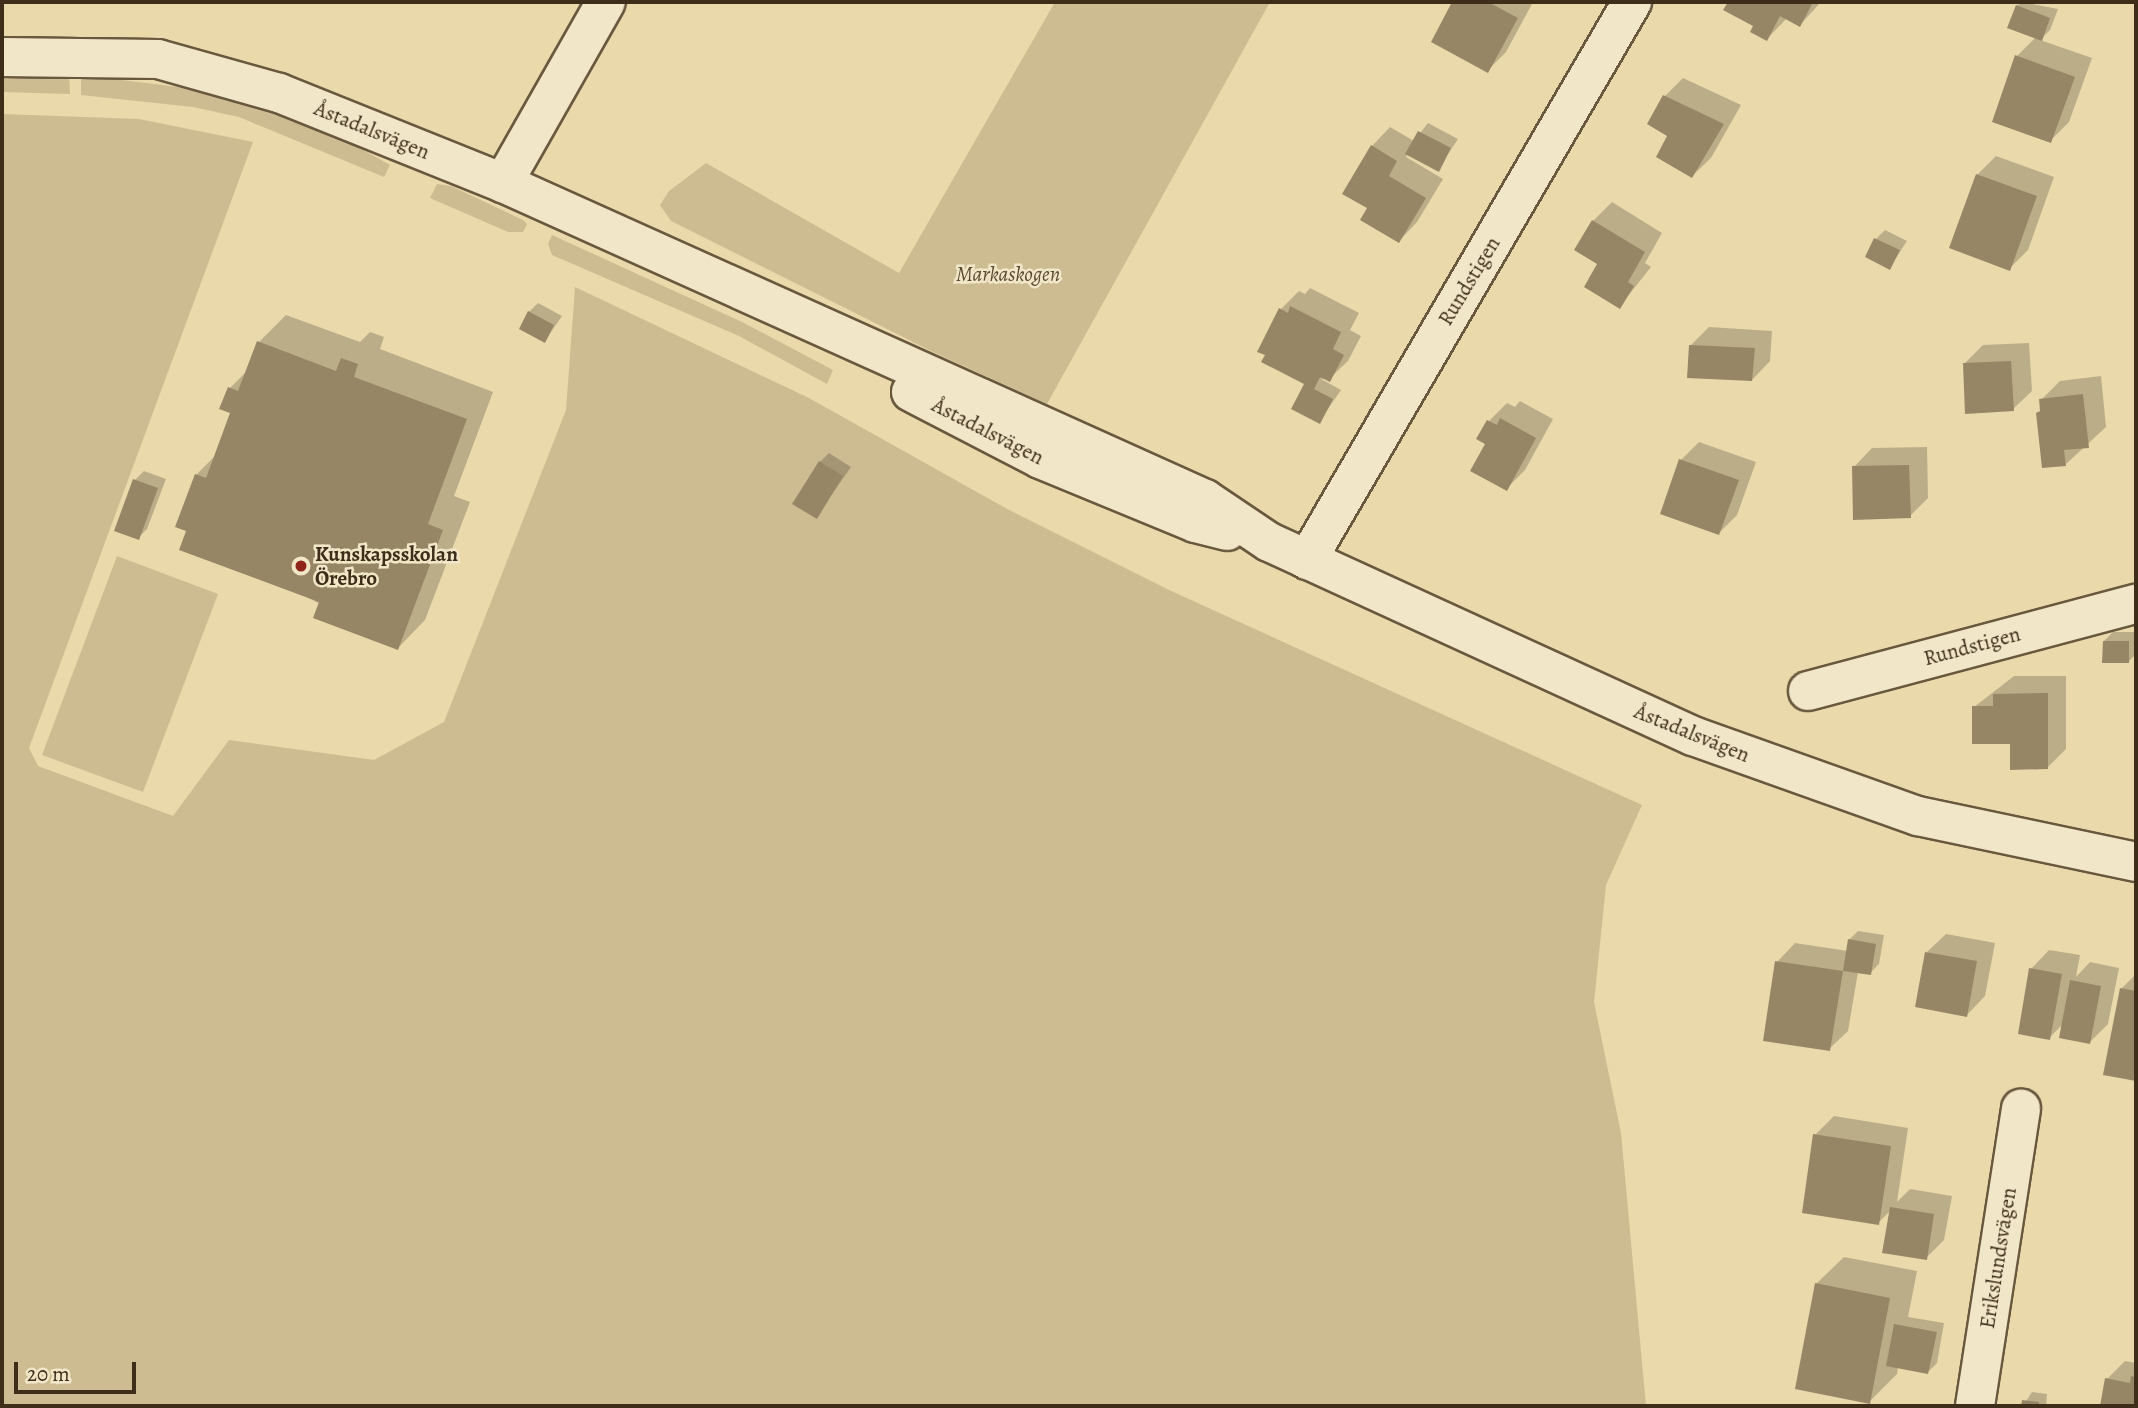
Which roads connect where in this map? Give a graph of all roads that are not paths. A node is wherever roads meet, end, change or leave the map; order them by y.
1 (606, 2) edge
2 (1632, 2) edge
3 (2, 57) edge
4 (503, 183) junction
5 (1307, 560) junction
6 (2136, 604) edge
7 (1808, 691) dead end
8 (2136, 862) edge
9 (2021, 1109) dead end
10 (1975, 1406) edge

1 - 4 street
2 - 5 street, Rundstigen
3 - 4 street, Åstadalsvägen
4 - 5 street, Åstadalsvägen
5 - 8 street, Åstadalsvägen
6 - 7 street, Rundstigen
9 - 10 street, Erikslundsvägen

